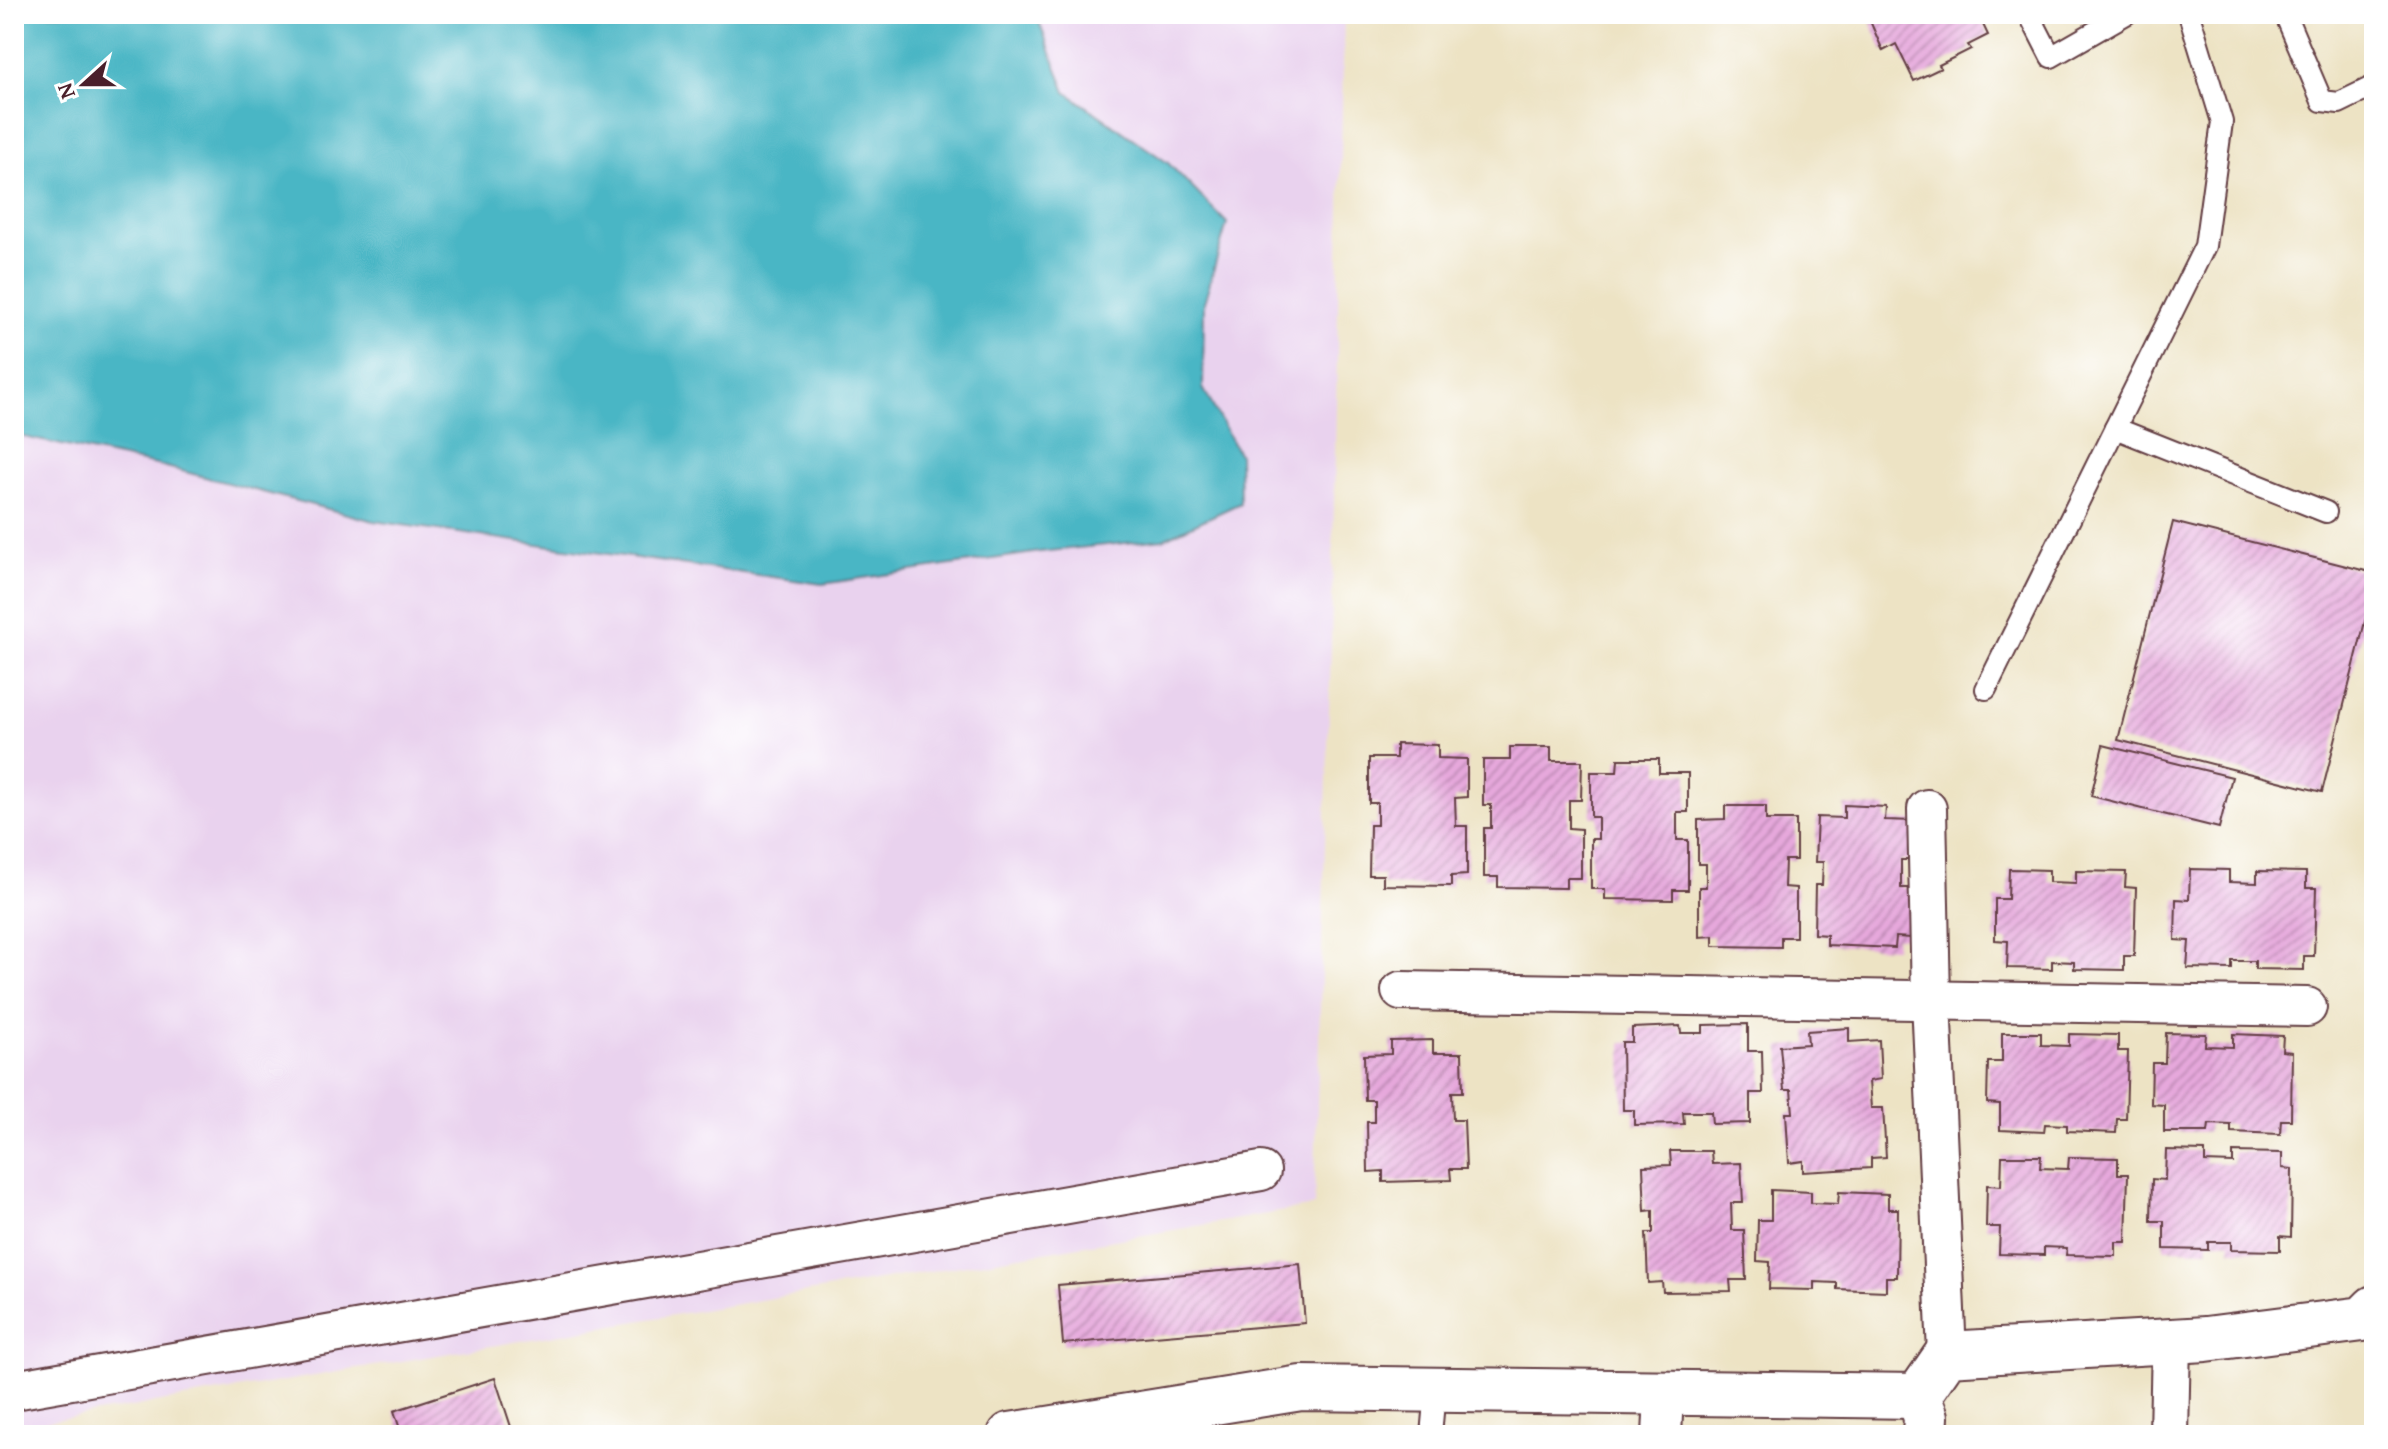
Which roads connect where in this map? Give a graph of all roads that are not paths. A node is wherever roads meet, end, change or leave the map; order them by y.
1 (2029, 14) edge
2 (2126, 14) edge
3 (2189, 14) edge
4 (2285, 14) edge
5 (2374, 86) edge
6 (2115, 428) junction
7 (2326, 512) dead end
8 (1986, 689) dead end
9 (1927, 809) dead end
10 (1401, 991) dead end
11 (1931, 1000) junction
12 (2307, 1007) dead end
13 (1261, 1171) dead end
14 (2370, 1317) edge
15 (2171, 1341) junction
16 (1947, 1354) junction
17 (14, 1390) edge
18 (1435, 1391) junction
19 (1663, 1415) edge
20 (1922, 1415) edge
21 (1010, 1435) edge
22 (1431, 1435) edge
23 (2169, 1435) edge

1 - 2 lane
3 - 6 lane
4 - 5 lane
6 - 7 lane
6 - 8 lane
9 - 11 street
10 - 11 street
11 - 12 street
11 - 16 street
13 - 17 street
14 - 15 street
15 - 16 street
15 - 23 street
16 - 20 street
18 - 19 street
18 - 21 street
18 - 22 lane
19 - 20 street

